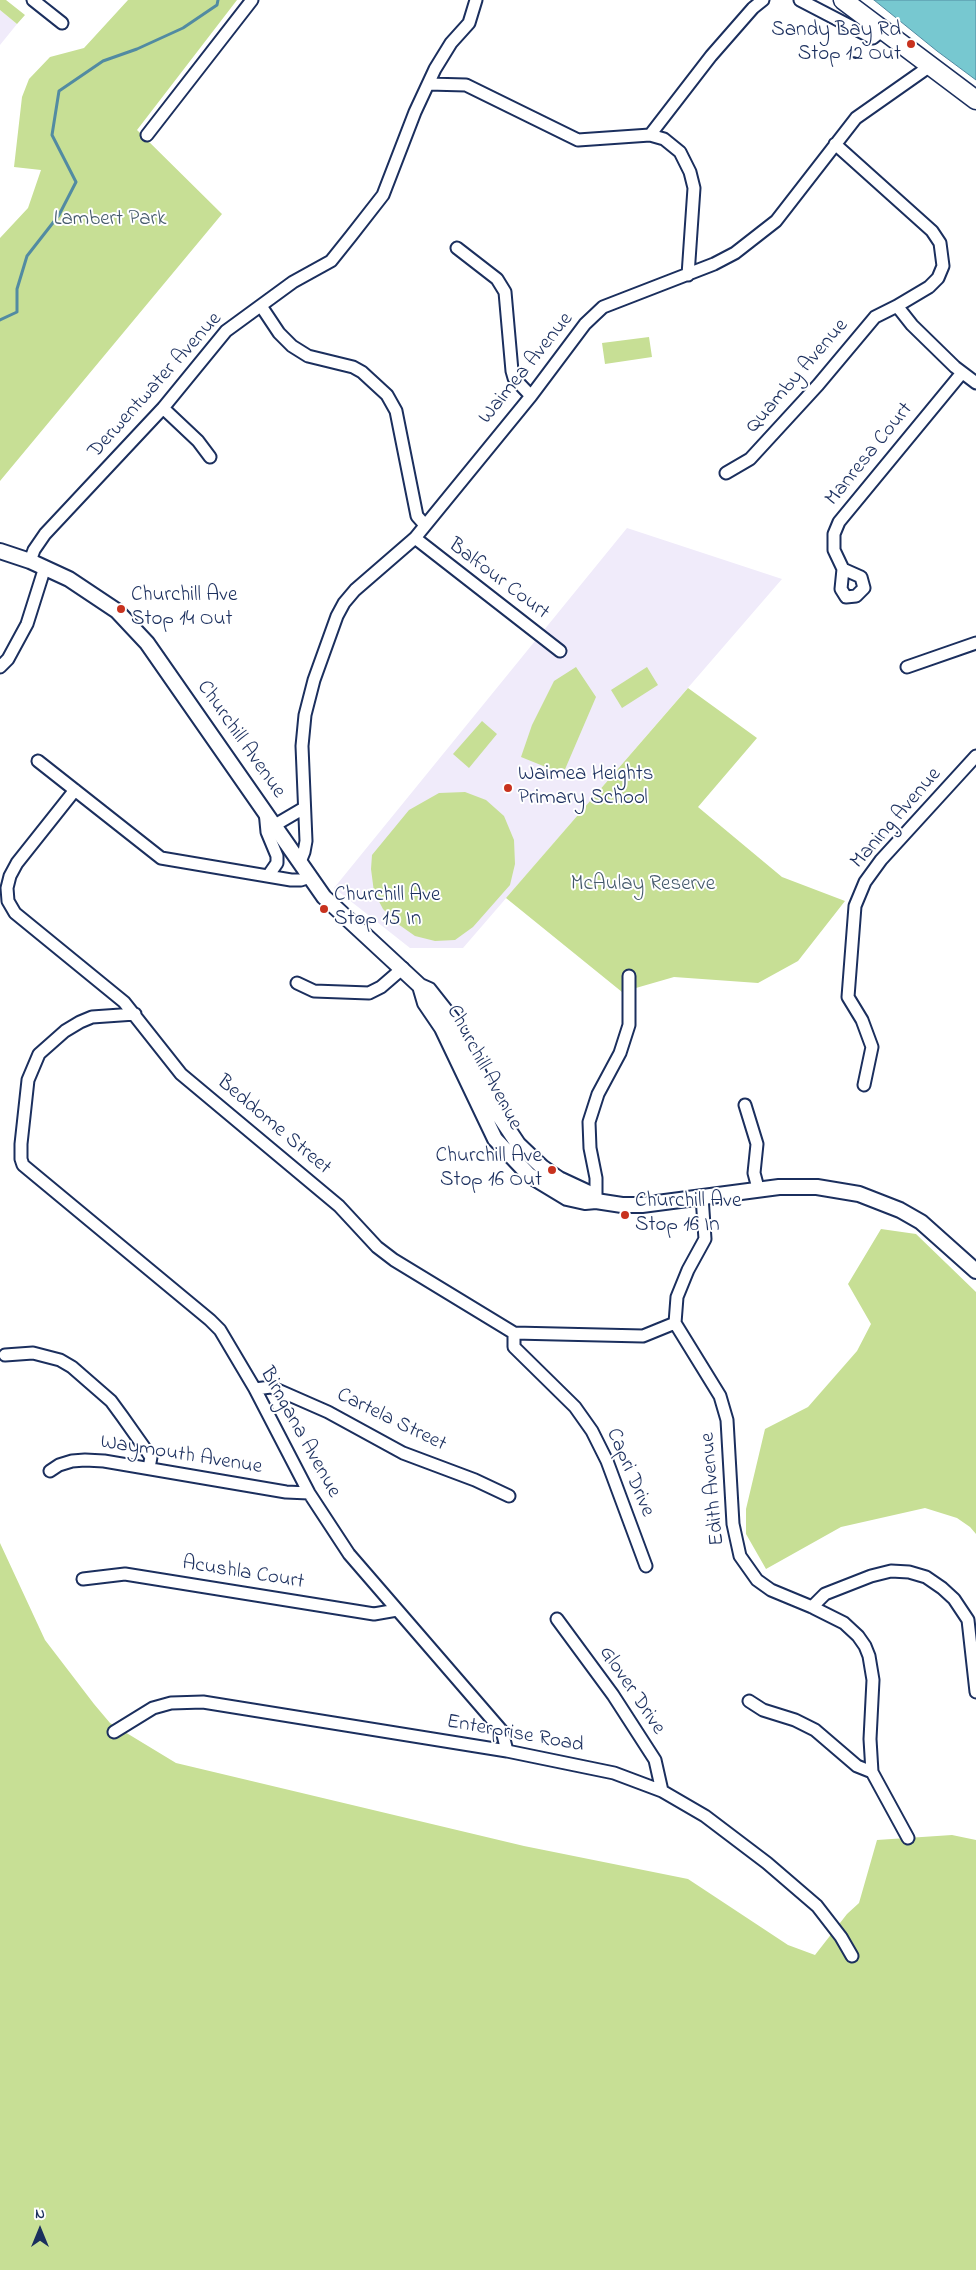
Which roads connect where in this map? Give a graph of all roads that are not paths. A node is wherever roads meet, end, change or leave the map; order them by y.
1 (33, 0) edge
2 (252, 0) edge
3 (476, 0) edge
4 (763, 0) edge
5 (800, 0) edge
6 (843, 0) edge
7 (62, 23) dead end
8 (883, 30) junction
9 (930, 66) junction
10 (428, 84) junction
11 (976, 100) edge
12 (147, 135) dead end
13 (650, 135) junction
14 (836, 144) junction
15 (457, 248) dead end
16 (688, 275) junction
17 (261, 306) junction
18 (897, 306) junction
19 (961, 374) junction
20 (976, 383) edge
21 (531, 396) junction
22 (163, 408) junction
23 (210, 457) dead end
24 (726, 473) dead end
25 (425, 525) junction
26 (415, 538) junction
27 (0, 551) edge
28 (30, 561) junction
29 (45, 567) junction
30 (843, 569) dead end
31 (976, 643) edge
32 (560, 651) dead end
33 (0, 667) edge
34 (907, 667) dead end
35 (976, 756) edge
36 (38, 761) dead end
37 (75, 790) junction
38 (304, 808) junction
39 (264, 810) junction
40 (275, 825) junction
41 (300, 862) junction
42 (268, 876) junction
43 (310, 877) junction
44 (403, 968) junction
45 (629, 976) dead end
46 (298, 983) dead end
47 (135, 1014) junction
48 (864, 1085) dead end
49 (745, 1104) dead end
50 (758, 1188) junction
51 (702, 1197) junction
52 (596, 1201) junction
53 (976, 1270) edge
54 (675, 1323) junction
55 (514, 1333) junction
56 (5, 1355) dead end
57 (255, 1389) junction
58 (149, 1468) junction
59 (50, 1471) dead end
60 (309, 1493) junction
61 (509, 1496) dead end
62 (646, 1566) dead end
63 (83, 1579) dead end
64 (812, 1607) junction
65 (397, 1610) junction
66 (557, 1619) dead end
67 (976, 1692) edge
68 (749, 1701) dead end
69 (114, 1732) dead end
70 (507, 1751) junction
71 (872, 1772) junction
72 (662, 1791) junction
73 (908, 1838) dead end
74 (852, 1956) dead end

1 - 7 street
2 - 12 street
3 - 10 street, Derwentwater Avenue
4 - 13 street
5 - 8 street
6 - 8 main road
8 - 9 main road
9 - 11 main road
9 - 14 street, Waimea Avenue
10 - 13 street
10 - 17 street, Derwentwater Avenue
13 - 16 street
14 - 16 street, Waimea Avenue
14 - 18 street, Quamby Avenue
15 - 21 street
16 - 21 street, Waimea Avenue
17 - 22 street, Derwentwater Avenue
17 - 25 street
18 - 19 street
18 - 24 street, Quamby Avenue
19 - 20 street
19 - 30 street, Manresa Court
21 - 25 street, Waimea Avenue
22 - 23 street
22 - 28 street, Derwentwater Avenue
25 - 26 street, Waimea Avenue
26 - 32 street, Balfour Court
26 - 38 street, Waimea Avenue
27 - 28 street, Churchill Avenue
28 - 29 street, Churchill Avenue
29 - 33 street
29 - 39 street, Churchill Avenue
31 - 34 street
35 - 48 street, Maning Avenue
36 - 37 street
37 - 42 street
37 - 47 street, Beddome Street
38 - 40 street
38 - 41 street, Waimea Avenue
39 - 40 street, Churchill Avenue
39 - 42 street
40 - 41 street, Churchill Avenue
41 - 43 street, Churchill Avenue
42 - 43 street
43 - 44 street, Churchill Avenue
44 - 46 street
44 - 52 street, Churchill Avenue
45 - 52 street
47 - 55 street, Beddome Street
47 - 57 street, Birngana Avenue
49 - 50 street
50 - 51 street, Churchill Avenue
50 - 53 street, Churchill Avenue
51 - 52 street, Churchill Avenue
51 - 54 street
54 - 55 street, Beddome Street
54 - 64 street, Edith Avenue
55 - 62 street, Capri Drive
56 - 58 street
57 - 60 street, Birngana Avenue
57 - 61 street, Cartela Street
58 - 59 street, Waymouth Avenue
58 - 60 street, Waymouth Avenue
60 - 65 street, Birngana Avenue
63 - 65 street, Acushla Court
64 - 67 street
64 - 71 street, Edith Avenue
65 - 70 street, Birngana Avenue
66 - 72 street, Glover Drive
68 - 71 street
69 - 70 street, Enterprise Road
70 - 72 street, Enterprise Road
71 - 73 street, Edith Avenue
72 - 74 street, Enterprise Road

